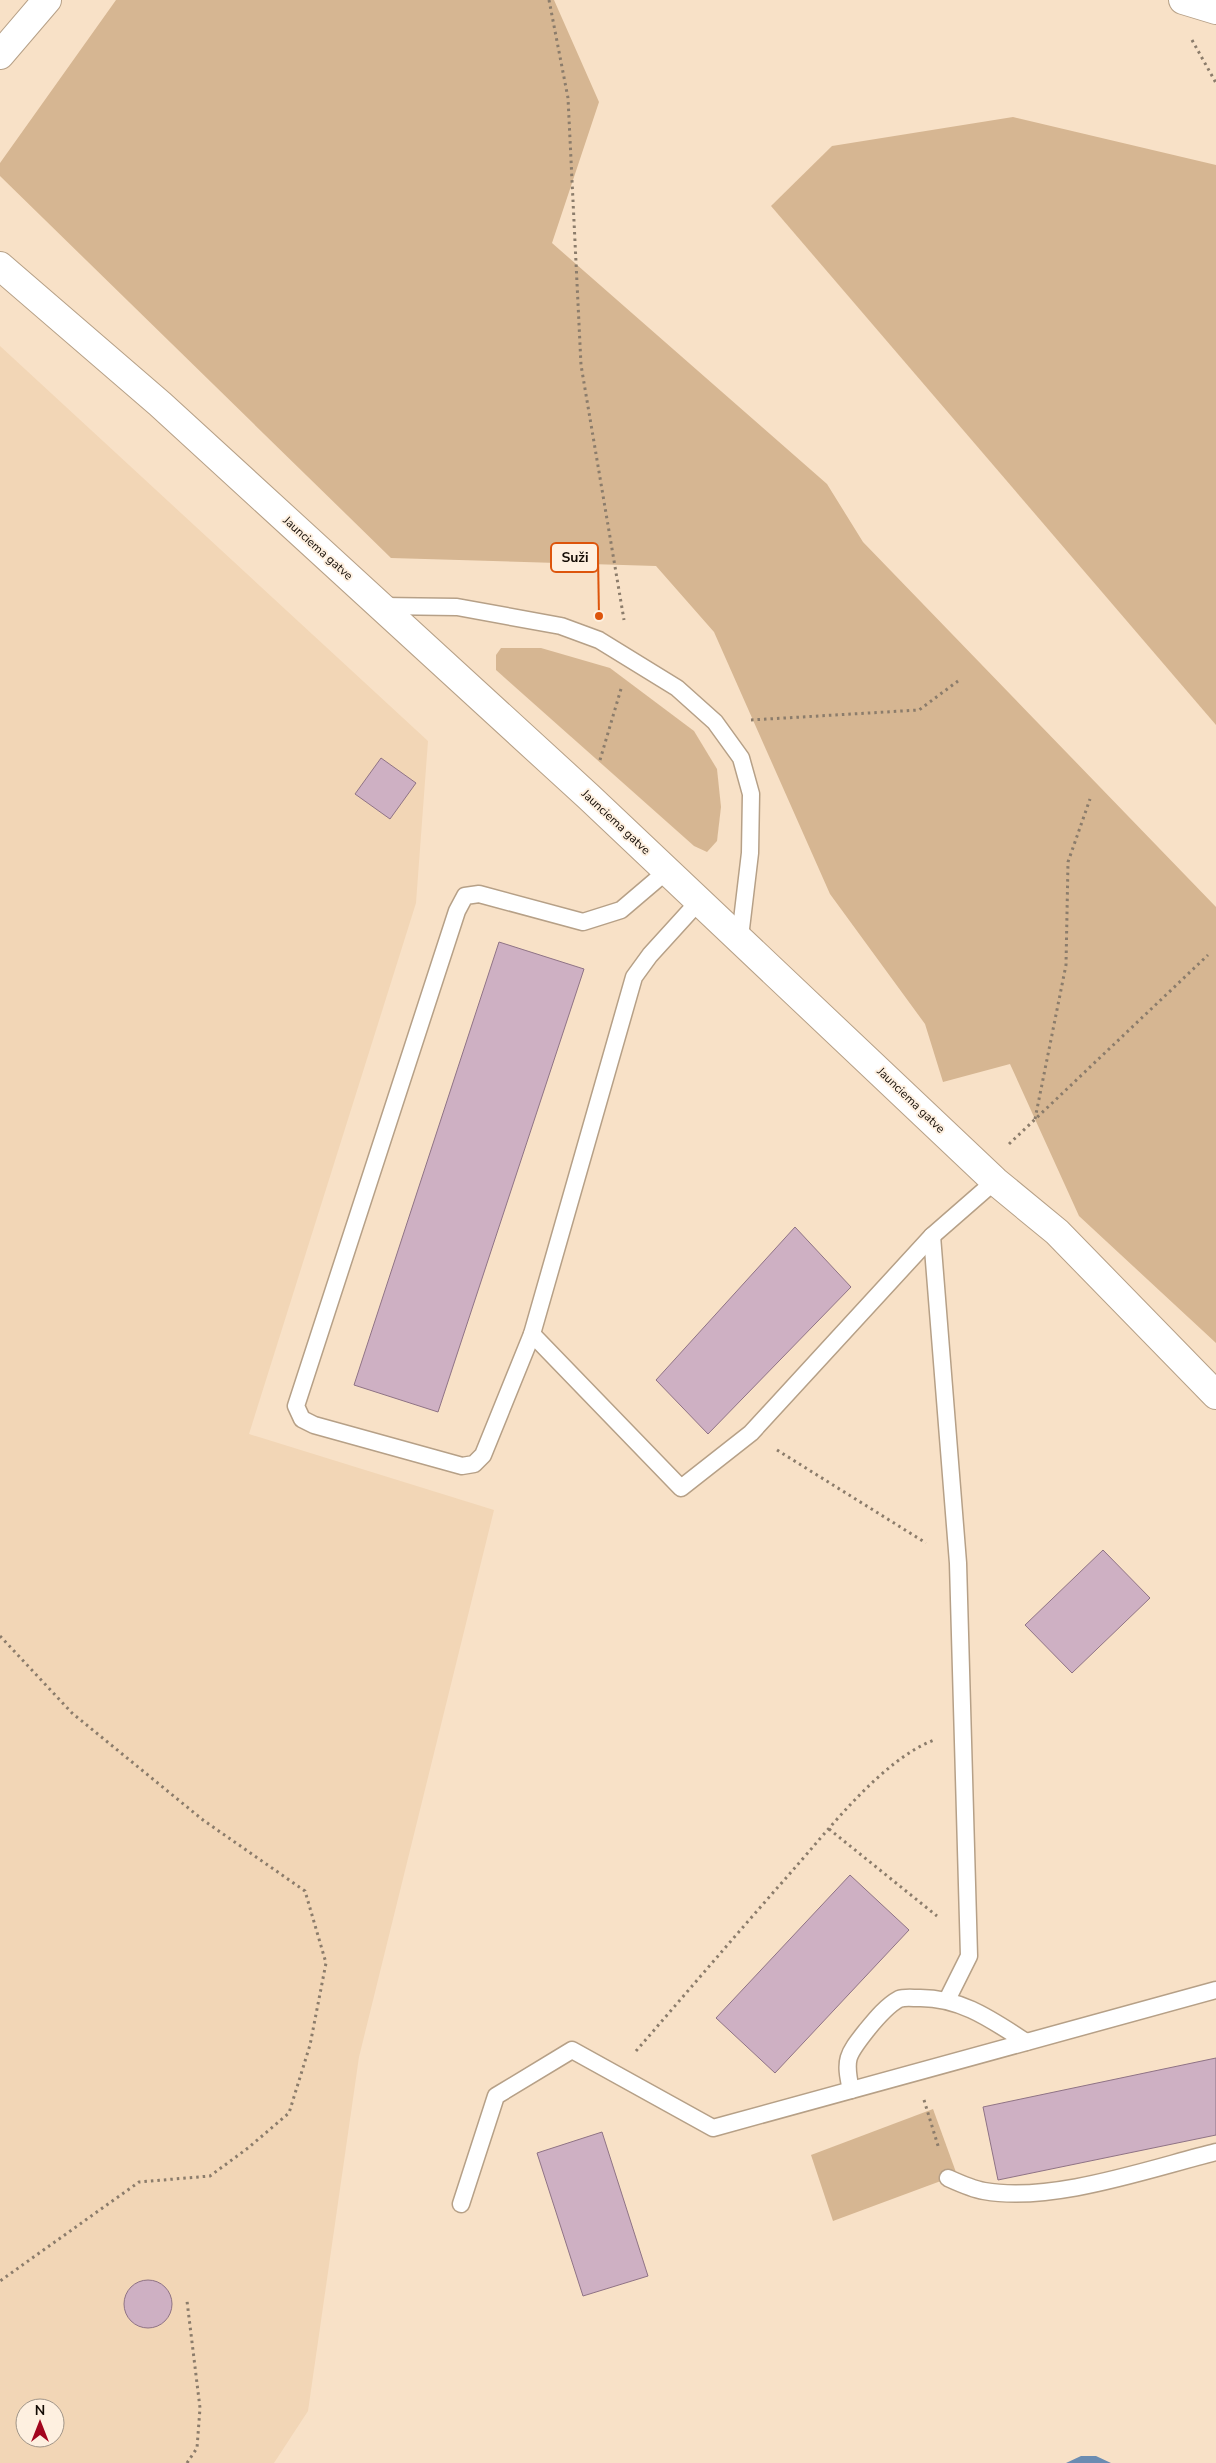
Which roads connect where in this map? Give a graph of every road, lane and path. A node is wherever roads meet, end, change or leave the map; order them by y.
1 (47, 0) edge
2 (549, 0) edge
3 (1183, 0) edge
4 (1216, 10) edge
5 (0, 55) edge
6 (0, 266) edge
7 (381, 606) junction
8 (630, 659) junction
9 (958, 681) dead end
10 (715, 722) junction
11 (589, 797) junction
12 (1090, 800) dead end
13 (668, 870) junction
14 (700, 900) junction
15 (740, 938) junction
16 (1208, 955) dead end
17 (1035, 1119) junction
18 (989, 1175) junction
19 (932, 1236) junction
20 (532, 1334) junction
21 (1216, 1395) edge
22 (751, 1433) junction
23 (958, 1563) junction
24 (0, 1636) edge
25 (963, 1729) junction
26 (829, 1829) junction
27 (969, 1932) junction
28 (1216, 1990) edge
29 (947, 2000) junction
30 (1026, 2042) junction
31 (915, 2073) junction
32 (616, 2075) junction
33 (851, 2090) junction
34 (1216, 2152) edge
35 (948, 2178) joint
36 (461, 2204) dead end
37 (0, 2281) edge
38 (187, 2301) dead end
39 (187, 2463) edge

1 - 5 main road
2 - 8 path
3 - 4 main road
6 - 7 main road, Jaunciema gatve
7 - 8 lane
7 - 11 main road, Jaunciema gatve
8 - 10 lane
8 - 11 path
9 - 10 path
10 - 15 lane
11 - 13 main road, Jaunciema gatve
12 - 17 path
13 - 14 main road, Jaunciema gatve
13 - 20 lane
14 - 15 main road, Jaunciema gatve
14 - 20 lane
15 - 18 main road, Jaunciema gatve
16 - 17 path
17 - 18 path
18 - 19 lane
18 - 21 main road, Jaunciema gatve
19 - 22 lane
19 - 23 lane
20 - 22 lane
22 - 23 path
23 - 25 lane
24 - 37 path
25 - 26 path
25 - 27 lane
26 - 27 path
26 - 32 path
27 - 29 lane
28 - 30 lane
29 - 30 lane
29 - 33 lane
30 - 31 lane
31 - 33 lane
31 - 35 path
32 - 33 lane
32 - 36 lane
34 - 35 lane
38 - 39 path

